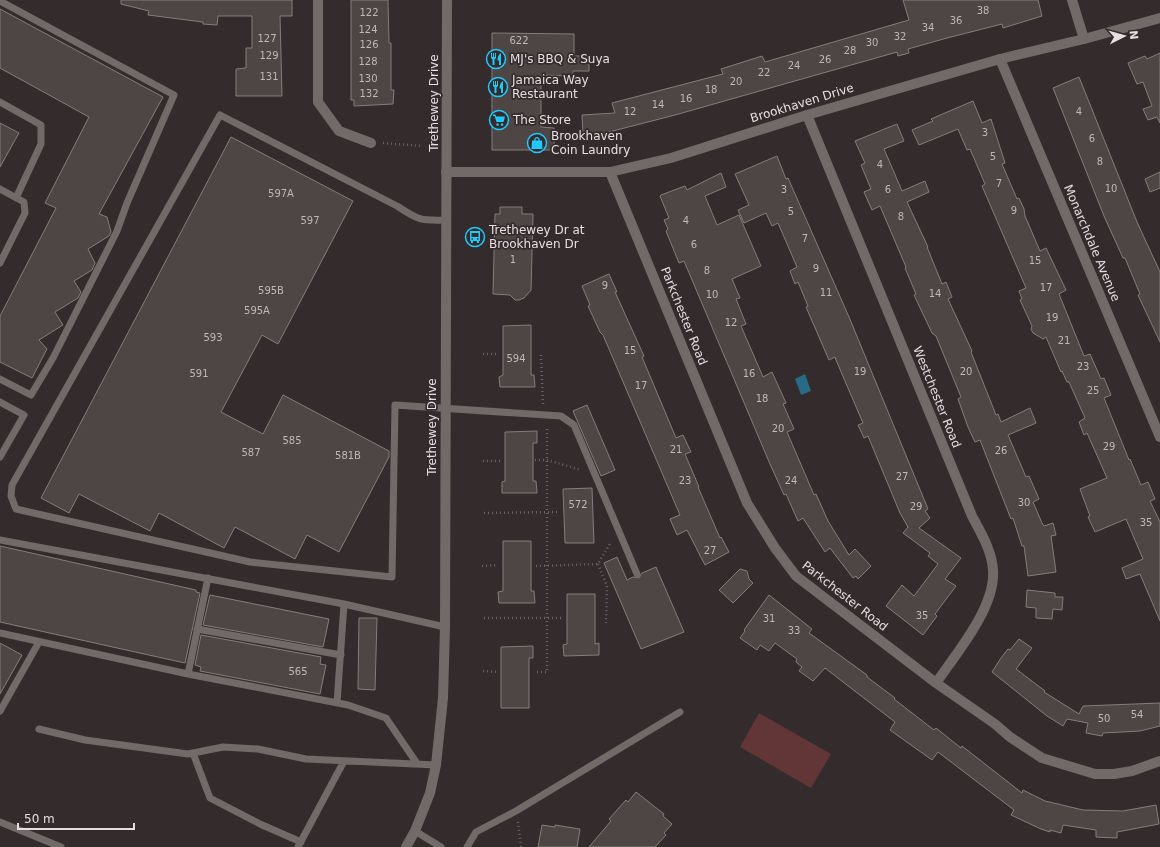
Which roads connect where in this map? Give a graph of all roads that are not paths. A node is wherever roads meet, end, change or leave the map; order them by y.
1 (318, 0) edge
2 (447, 0) edge
3 (1072, 0) edge
4 (0, 1) edge
5 (1160, 18) edge
6 (1084, 39) junction
7 (1000, 59) junction
8 (0, 102) edge
9 (807, 115) junction
10 (371, 143) road end
11 (446, 172) junction
12 (610, 172) junction
13 (0, 189) edge
14 (16, 198) junction
15 (446, 220) junction
16 (0, 263) edge
17 (0, 379) edge
18 (0, 402) edge
19 (445, 408) junction
20 (1160, 437) edge
21 (0, 457) edge
22 (0, 540) edge
23 (637, 574) dead end
24 (208, 578) junction
25 (344, 604) junction
26 (445, 627) junction
27 (197, 629) junction
28 (0, 633) edge
29 (39, 642) junction
30 (341, 655) junction
31 (188, 674) junction
32 (936, 683) junction
33 (337, 703) junction
34 (0, 711) edge
35 (680, 712) dead end
36 (39, 729) dead end
37 (194, 753) junction
38 (344, 761) junction
39 (1160, 761) edge
40 (416, 762) junction
41 (436, 764) junction
42 (0, 822) edge
43 (415, 831) junction
44 (299, 845) edge
45 (61, 847) edge
46 (406, 847) edge
47 (441, 847) edge
48 (467, 847) edge

1 - 10 street
2 - 11 street, Trethewey Drive
3 - 6 street
4 - 17 lane
5 - 6 street, Brookhaven Drive
6 - 7 street, Brookhaven Drive
7 - 9 street, Brookhaven Drive
7 - 20 street, Monarchdale Avenue
8 - 14 lane
9 - 12 street, Brookhaven Drive
9 - 32 street, Westchester Road
11 - 12 street, Brookhaven Drive
11 - 15 street, Trethewey Drive
12 - 32 street, Parkchester Road
13 - 14 lane
14 - 16 lane
15 - 19 street, Trethewey Drive
15 - 19 lane
18 - 21 lane
19 - 23 lane
19 - 26 street, Trethewey Drive
22 - 24 lane
24 - 25 lane
24 - 27 lane
25 - 26 lane
25 - 30 lane
26 - 41 street, Trethewey Drive
27 - 30 lane
27 - 31 lane
28 - 29 lane
29 - 31 lane
29 - 34 lane
30 - 33 lane
31 - 33 lane
32 - 39 street, Parkchester Road
33 - 40 lane
35 - 48 lane
36 - 37 lane
37 - 38 lane
37 - 44 lane
38 - 40 lane
38 - 44 lane
40 - 41 lane
41 - 43 street, Trethewey Drive
42 - 45 lane
43 - 46 street, Trethewey Drive
43 - 47 lane

